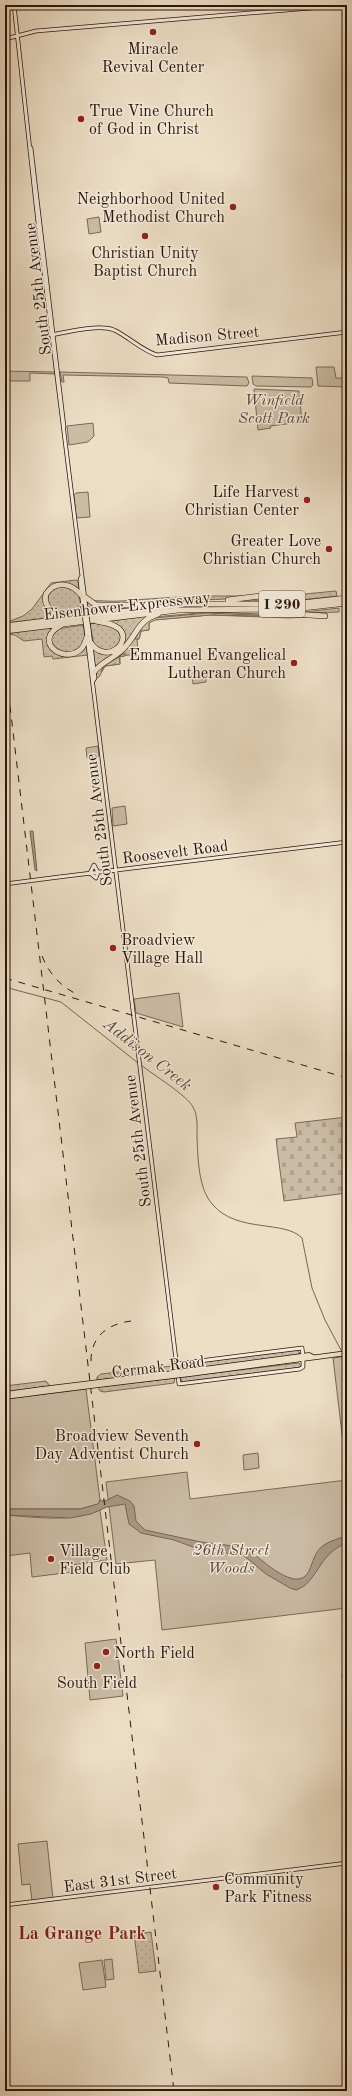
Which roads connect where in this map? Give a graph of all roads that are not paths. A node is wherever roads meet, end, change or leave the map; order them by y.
1 (14, 5) edge
2 (347, 5) edge
3 (18, 35) junction
4 (5, 39) edge
5 (347, 332) edge
6 (52, 334) junction
7 (269, 595) dead end
8 (84, 596) junction
9 (347, 598) edge
10 (217, 603) junction
11 (347, 603) edge
12 (171, 605) junction
13 (246, 608) junction
14 (163, 611) junction
15 (325, 616) dead end
16 (73, 617) junction
17 (94, 620) junction
18 (63, 624) junction
19 (5, 626) edge
20 (87, 629) junction
21 (5, 631) edge
22 (88, 639) junction
23 (94, 672) junction
24 (93, 681) junction
25 (347, 842) edge
26 (116, 870) junction
27 (98, 872) junction
28 (90, 873) junction
29 (5, 884) edge
30 (347, 1353) edge
31 (303, 1358) junction
32 (176, 1364) junction
33 (5, 1395) edge
34 (347, 1863) edge
35 (5, 1905) edge

1 - 3 main road, South 25th Avenue
2 - 3 main road
3 - 4 main road
3 - 6 main road, South 25th Avenue
5 - 6 main road, Madison Street
6 - 8 main road, South 25th Avenue
7 - 10 highway
8 - 12 highway
8 - 16 highway
8 - 20 main road, South 25th Avenue, bridge
9 - 10 highway, Eisenhower Expressway / I 290
10 - 12 highway, Eisenhower Expressway / I 290
11 - 13 highway, Eisenhower Expressway / I 290
12 - 16 highway, Eisenhower Expressway / I 290
13 - 14 highway, Eisenhower Expressway / I 290
13 - 15 highway
14 - 17 highway, Eisenhower Expressway / I 290
14 - 23 highway
16 - 19 highway, Eisenhower Expressway / I 290
17 - 18 highway, Eisenhower Expressway / I 290
17 - 22 highway
18 - 21 highway, Eisenhower Expressway / I 290
18 - 22 highway
20 - 22 main road, South 25th Avenue
20 - 22 main road, South 25th Avenue
22 - 23 main road, South 25th Avenue
22 - 24 main road, South 25th Avenue
23 - 24 main road, South 25th Avenue
24 - 26 main road, South 25th Avenue
25 - 26 main road, Roosevelt Road
26 - 27 main road, Roosevelt Road
26 - 32 main road, South 25th Avenue
27 - 28 main road, Roosevelt Road
27 - 28 main road
27 - 28 main road
28 - 29 main road, Roosevelt Road, bridge
30 - 31 main road, Cermak Road
31 - 32 main road
31 - 32 main road, South 25th Avenue
31 - 33 main road, Cermak Road, bridge
34 - 35 main road, East 31st Street

